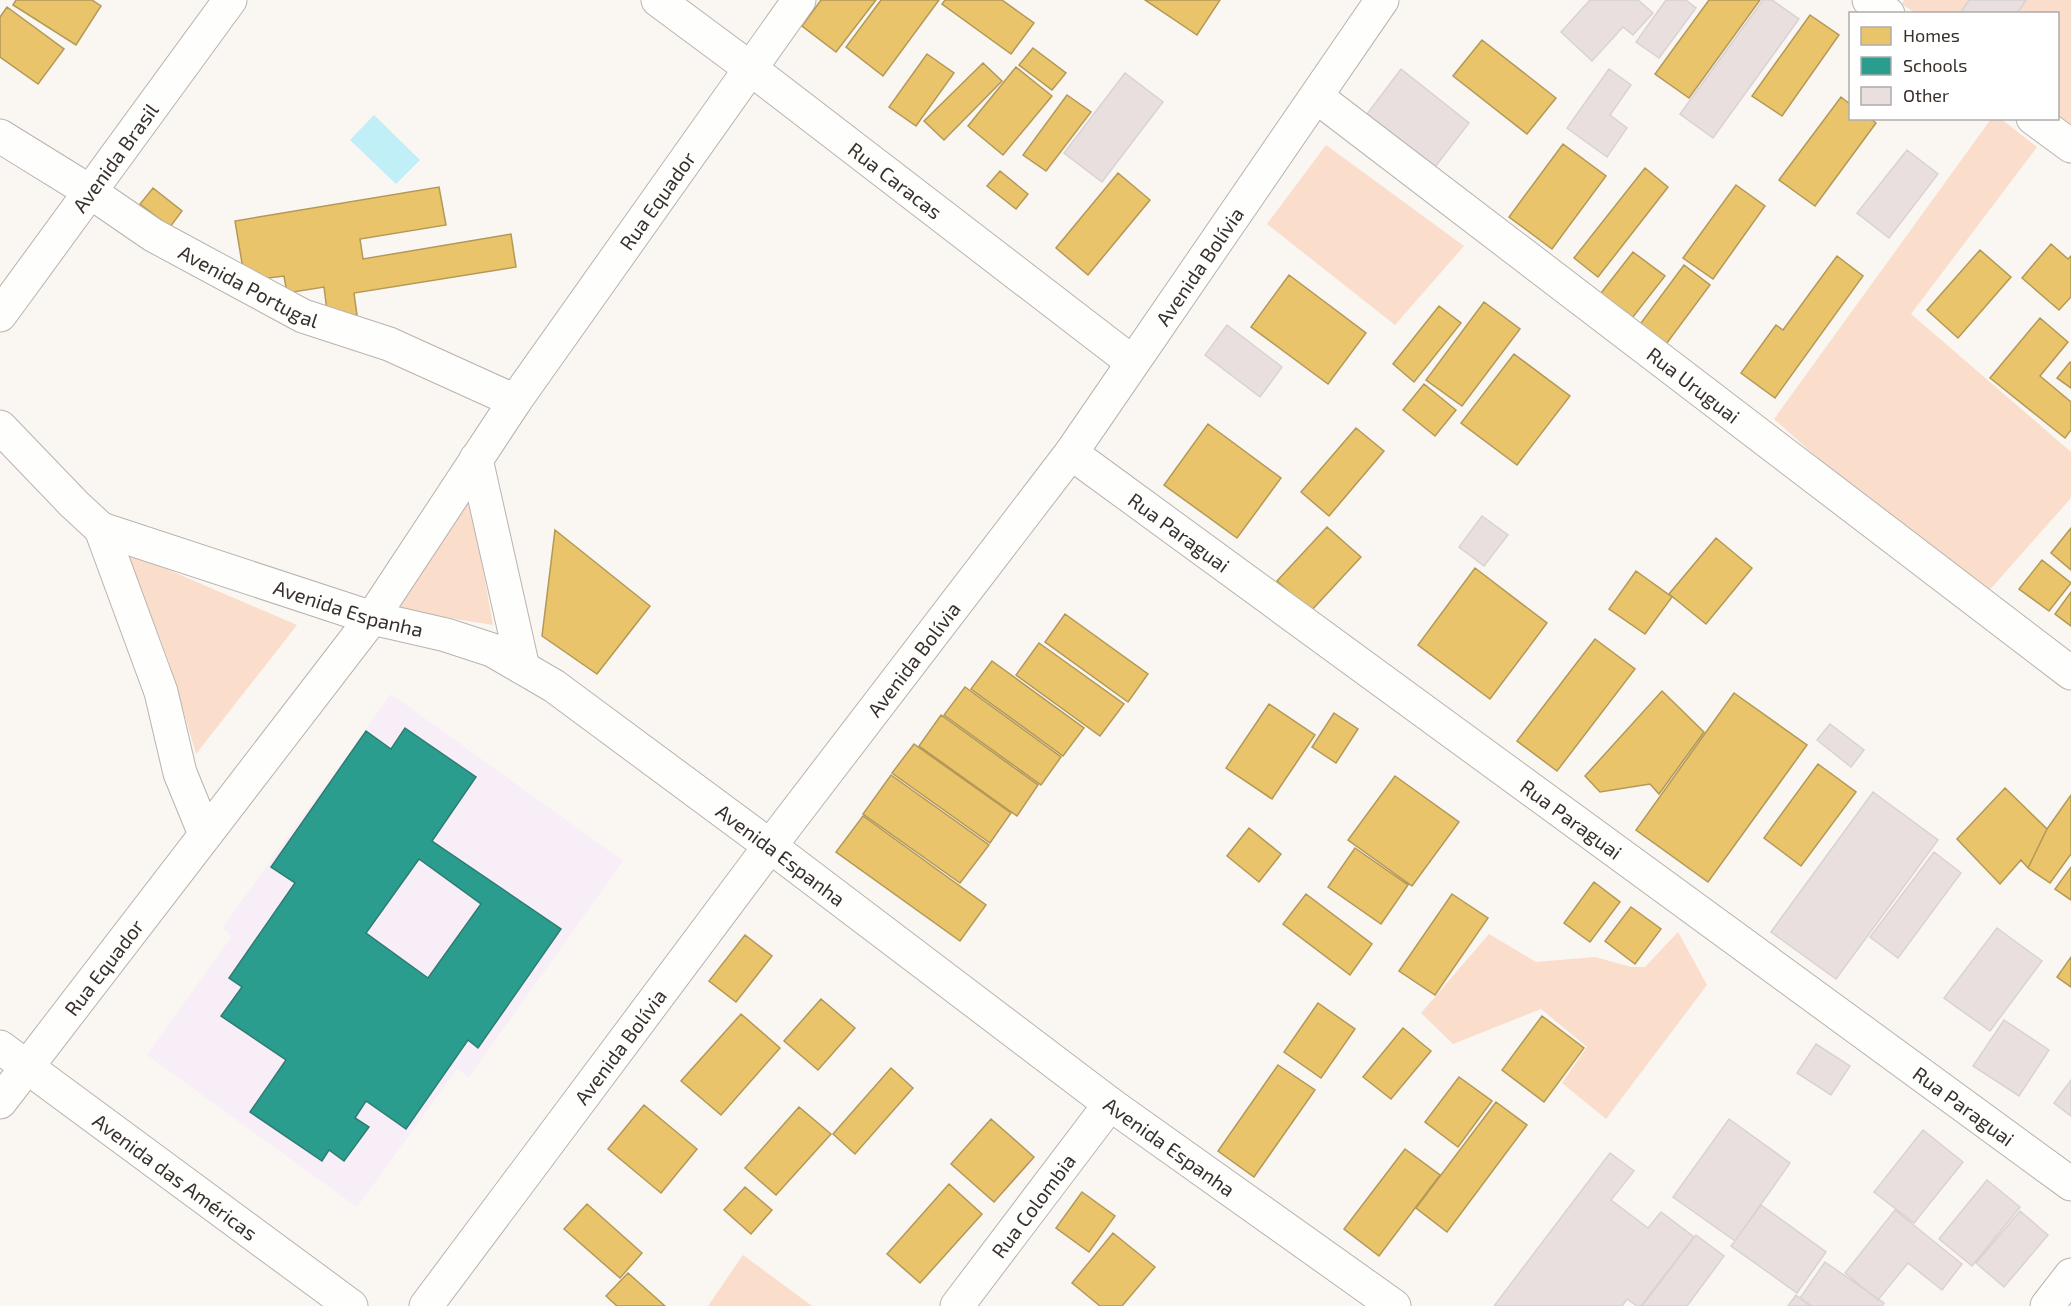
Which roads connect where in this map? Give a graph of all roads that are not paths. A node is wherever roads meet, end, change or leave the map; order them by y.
1 (230, 0) edge
2 (658, 0) edge
3 (799, 0) edge
4 (1382, 0) edge
5 (751, 69) junction
6 (1317, 97) junction
7 (2036, 120) edge
8 (0, 136) edge
9 (2071, 146) edge
10 (89, 191) junction
11 (0, 315) edge
12 (1132, 362) junction
13 (515, 401) junction
14 (0, 427) edge
15 (1071, 453) junction
16 (476, 459) junction
17 (101, 529) junction
18 (372, 618) junction
19 (523, 668) junction
20 (2071, 673) edge
21 (205, 834) junction
22 (770, 846) junction
23 (0, 1047) edge
24 (27, 1067) junction
25 (0, 1102) edge
26 (1110, 1104) junction
27 (2071, 1184) edge
28 (2071, 1275) edge
29 (351, 1306) edge
30 (426, 1306) edge
31 (957, 1306) edge
32 (1394, 1306) edge
33 (2047, 1306) edge

1 - 10 street, Avenida Brasil
2 - 5 street, Rua Caracas
3 - 5 street, Rua Equador
4 - 6 street, Avenida Bolívia
5 - 12 street, Rua Caracas
5 - 13 street, Rua Equador
6 - 12 street, Avenida Bolívia
6 - 20 street, Rua Uruguai
7 - 9 street
8 - 10 street, Avenida Portugal
10 - 11 street, Avenida Brasil
10 - 13 street, Avenida Portugal
12 - 15 street, Avenida Bolívia
13 - 16 street, Rua Equador
14 - 17 street
15 - 22 street, Avenida Bolívia
15 - 27 street, Rua Paraguai
16 - 18 street, Rua Equador
16 - 19 street
17 - 18 street, Avenida Espanha
17 - 21 street
18 - 19 street, Avenida Espanha
18 - 21 street, Rua Equador
19 - 22 street, Avenida Espanha
21 - 24 street, Rua Equador
22 - 26 street, Avenida Espanha
22 - 30 street, Avenida Bolívia
23 - 24 street, Avenida das Américas
24 - 25 street, Rua Equador
24 - 29 street, Avenida das Américas
26 - 31 street, Rua Colombia
26 - 32 street, Avenida Espanha
28 - 33 street

